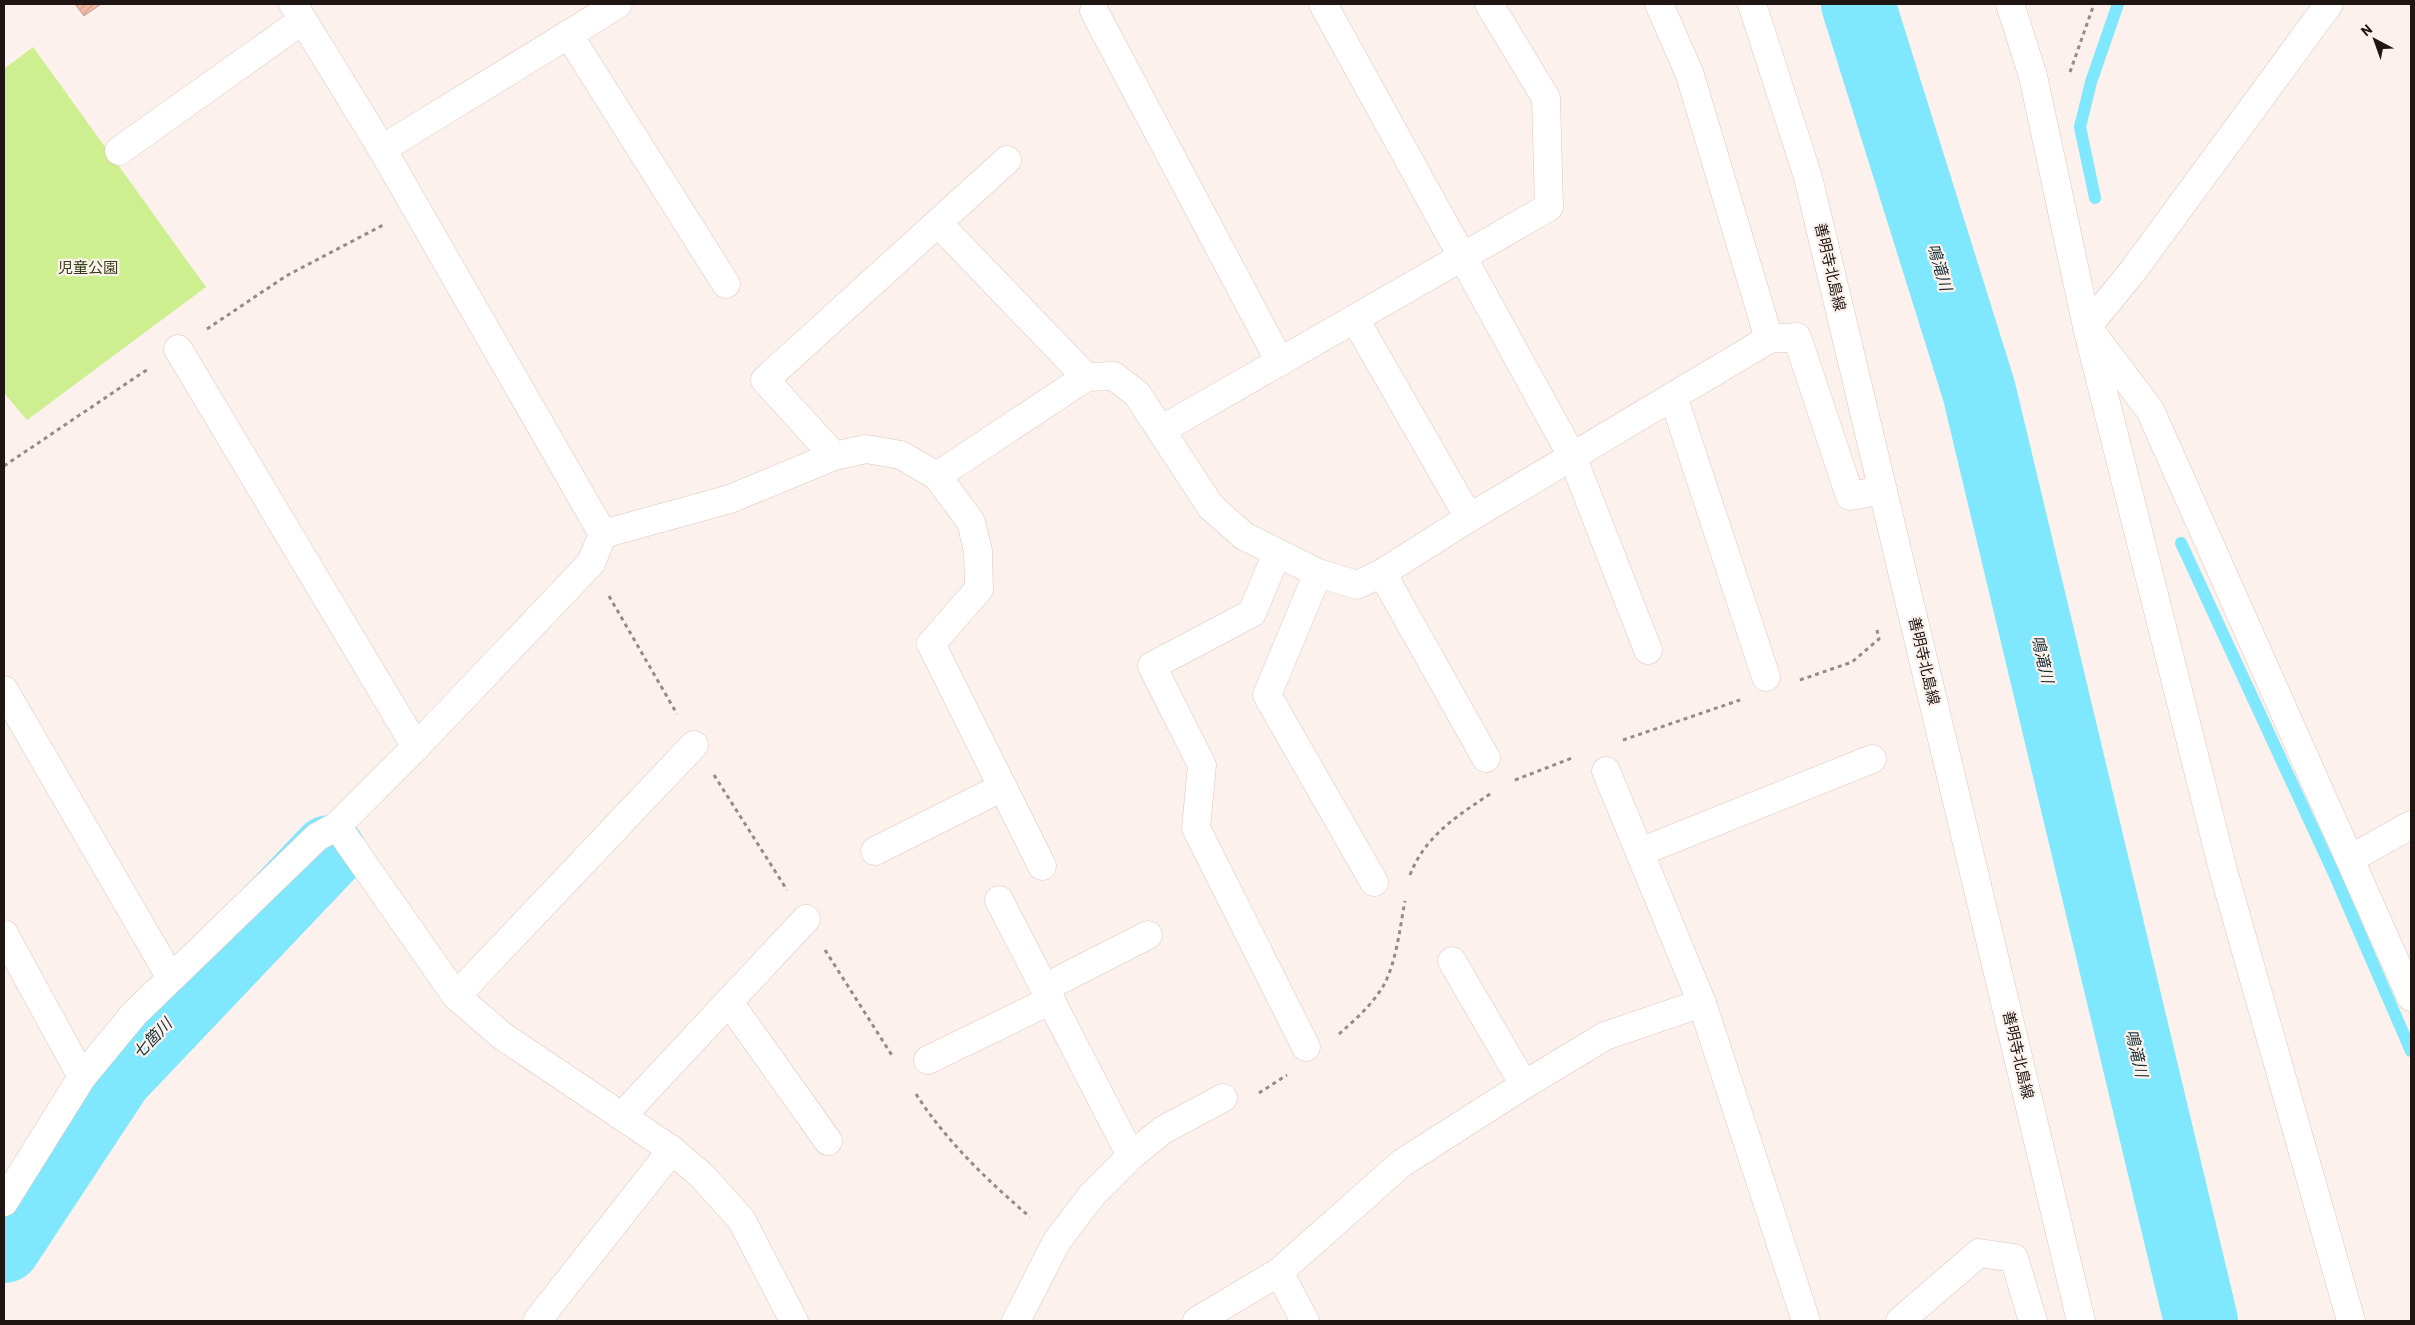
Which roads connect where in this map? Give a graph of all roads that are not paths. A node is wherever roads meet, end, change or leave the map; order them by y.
1 (618, 4) edge
2 (1323, 4) edge
3 (1489, 4) edge
4 (1659, 4) edge
5 (1752, 4) edge
6 (2010, 4) edge
7 (2329, 4) edge
8 (1094, 11) dead end
9 (298, 12) edge
10 (569, 35) junction
11 (382, 149) junction
12 (119, 151) dead end
13 (1007, 160) dead end
14 (938, 223) junction
15 (1462, 257) junction
16 (726, 284) dead end
17 (1355, 319) junction
18 (2087, 326) junction
19 (1769, 339) junction
20 (178, 349) dead end
21 (1280, 362) junction
22 (1086, 377) junction
23 (1674, 396) junction
24 (1161, 430) junction
25 (834, 456) junction
26 (1572, 456) junction
27 (937, 476) junction
28 (1883, 490) junction
29 (1469, 518) junction
30 (603, 534) junction
31 (1277, 553) junction
32 (1318, 573) junction
33 (1382, 573) junction
34 (1648, 650) dead end
35 (1758, 687) road end
36 (4, 690) edge
37 (694, 745) dead end
38 (416, 747) junction
39 (1486, 758) dead end
40 (1872, 759) dead end
41 (1606, 772) dead end
42 (1003, 787) junction
43 (337, 826) junction
44 (2411, 826) edge
45 (875, 851) dead end
46 (1640, 852) junction
47 (2350, 859) junction
48 (1042, 866) dead end
49 (1374, 882) dead end
50 (999, 900) dead end
51 (806, 919) dead end
52 (4, 934) edge
53 (1148, 935) dead end
54 (1452, 961) dead end
55 (172, 978) junction
56 (1048, 994) junction
57 (456, 996) junction
58 (2411, 997) edge
59 (729, 1002) junction
60 (1702, 1003) junction
61 (1300, 1059) road end
62 (928, 1060) dead end
63 (82, 1077) junction
64 (1524, 1085) junction
65 (1223, 1098) road end
66 (622, 1116) junction
67 (828, 1141) dead end
68 (672, 1150) junction
69 (1131, 1156) junction
70 (4, 1202) edge
71 (1279, 1272) junction
72 (537, 1321) edge
73 (794, 1321) edge
74 (1016, 1321) edge
75 (1197, 1321) edge
76 (1305, 1321) edge
77 (1806, 1321) edge
78 (1900, 1321) edge
79 (2033, 1321) edge
80 (2081, 1321) edge
81 (2351, 1321) edge

1 - 10 street
2 - 15 street
3 - 15 street
4 - 19 street
5 - 28 street, 善明寺北島線
6 - 18 street
7 - 18 street
8 - 21 street
9 - 11 street
9 - 12 street
10 - 11 street
10 - 16 street
11 - 30 street
13 - 14 street
14 - 22 street
14 - 25 street
15 - 17 street
15 - 26 street
17 - 21 street
17 - 29 street
18 - 47 street
18 - 81 street
19 - 23 street
19 - 28 street
20 - 38 street
21 - 24 street
22 - 24 street
22 - 27 street
23 - 26 street
23 - 35 street
24 - 31 street
25 - 27 street
25 - 30 street
26 - 29 street
26 - 34 street
27 - 42 street
28 - 80 street, 善明寺北島線
29 - 33 street
30 - 38 street
31 - 32 street
31 - 61 street
32 - 33 street
32 - 49 street
33 - 39 street
36 - 55 street
37 - 57 street
38 - 43 street
40 - 46 street
41 - 46 street
42 - 45 street
42 - 48 street
43 - 55 street
43 - 57 street
44 - 47 street
46 - 60 street
47 - 58 street
50 - 56 street
51 - 59 street
52 - 63 street
53 - 56 street
54 - 64 street
55 - 63 street
56 - 62 street
56 - 69 street
57 - 66 street
59 - 66 street
59 - 67 street
60 - 64 street
60 - 77 street
63 - 70 street
64 - 71 street
65 - 69 street
66 - 68 street
68 - 72 street
68 - 73 street
69 - 74 street
71 - 75 street
71 - 76 street
78 - 79 street

